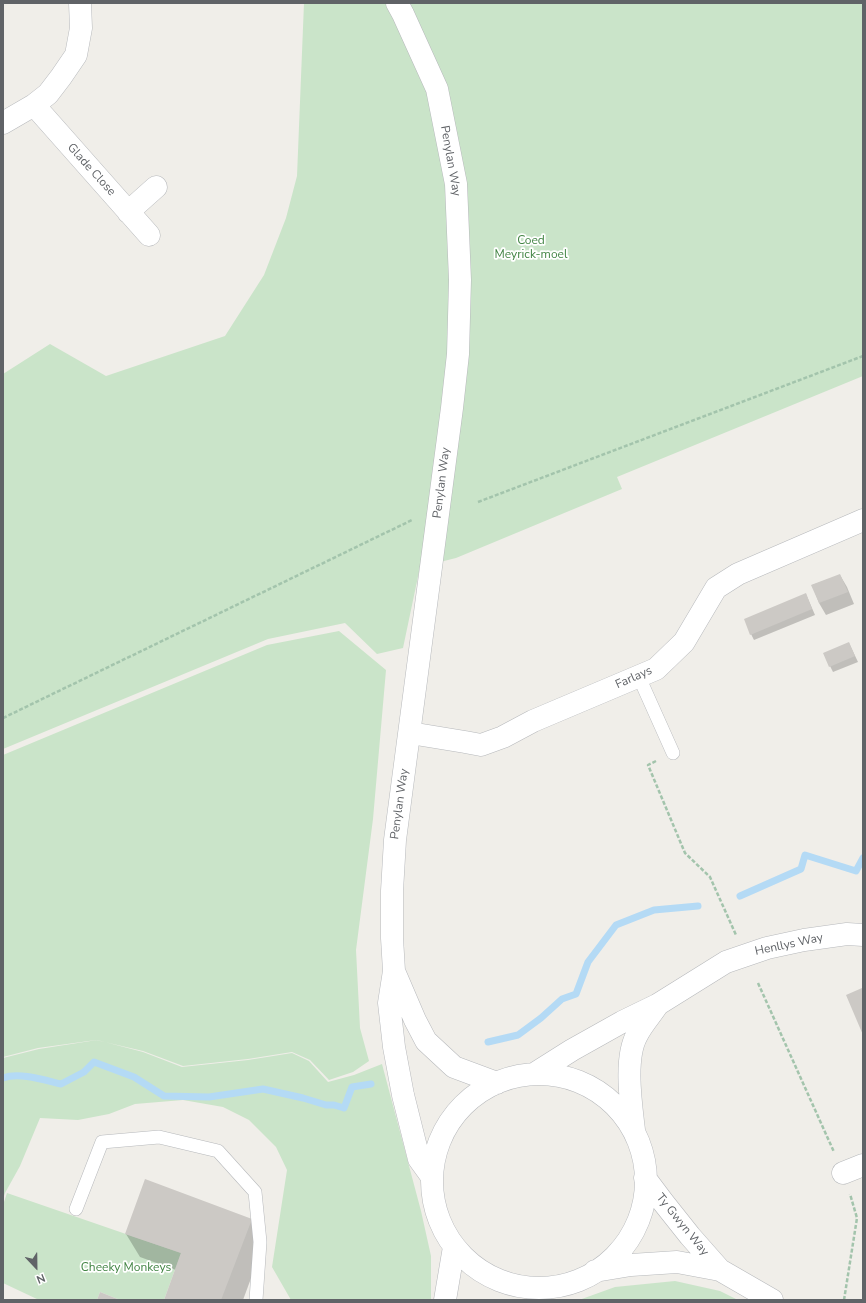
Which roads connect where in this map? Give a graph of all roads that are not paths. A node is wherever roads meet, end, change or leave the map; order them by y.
1 (80, 3) edge
2 (397, 3) edge
3 (34, 105) junction
4 (3, 123) edge
5 (156, 187) dead end
6 (128, 212) junction
7 (149, 234) dead end
8 (863, 520) edge
9 (639, 676) junction
10 (410, 733) junction
11 (673, 753) road end
12 (863, 935) edge
13 (394, 971) junction
14 (657, 1005) junction
15 (534, 1074) junction
16 (497, 1083) junction
17 (634, 1133) junction
18 (863, 1165) edge
19 (843, 1173) road end
20 (432, 1177) junction
21 (645, 1178) junction
22 (76, 1208) dead end
23 (454, 1247) junction
24 (720, 1270) junction
25 (594, 1272) junction
26 (546, 1287) junction
27 (256, 1300) edge
28 (445, 1300) edge
29 (525, 1300) edge
30 (772, 1300) edge

1 - 3 street
2 - 10 street, Penylan Way
3 - 4 street
3 - 6 street, Glade Close
5 - 6 street
6 - 7 street, Glade Close
8 - 9 street, Farlays
9 - 10 street, Farlays
9 - 11 lane
10 - 13 street, Penylan Way
12 - 14 street, Henllys Way
13 - 16 street, Penylan Way
13 - 20 street, Penylan Way
14 - 15 street, Henllys Way
14 - 17 street, Henllys Way
15 - 16 street
15 - 17 street
16 - 20 street
17 - 21 street
18 - 19 street
20 - 23 street
21 - 24 street, Ty Gwyn Way
21 - 25 street
22 - 27 lane
23 - 26 street
23 - 28 street
24 - 25 street, Ty Gwyn Way
24 - 30 street, Ty Gwyn Way
25 - 26 street
26 - 29 street

